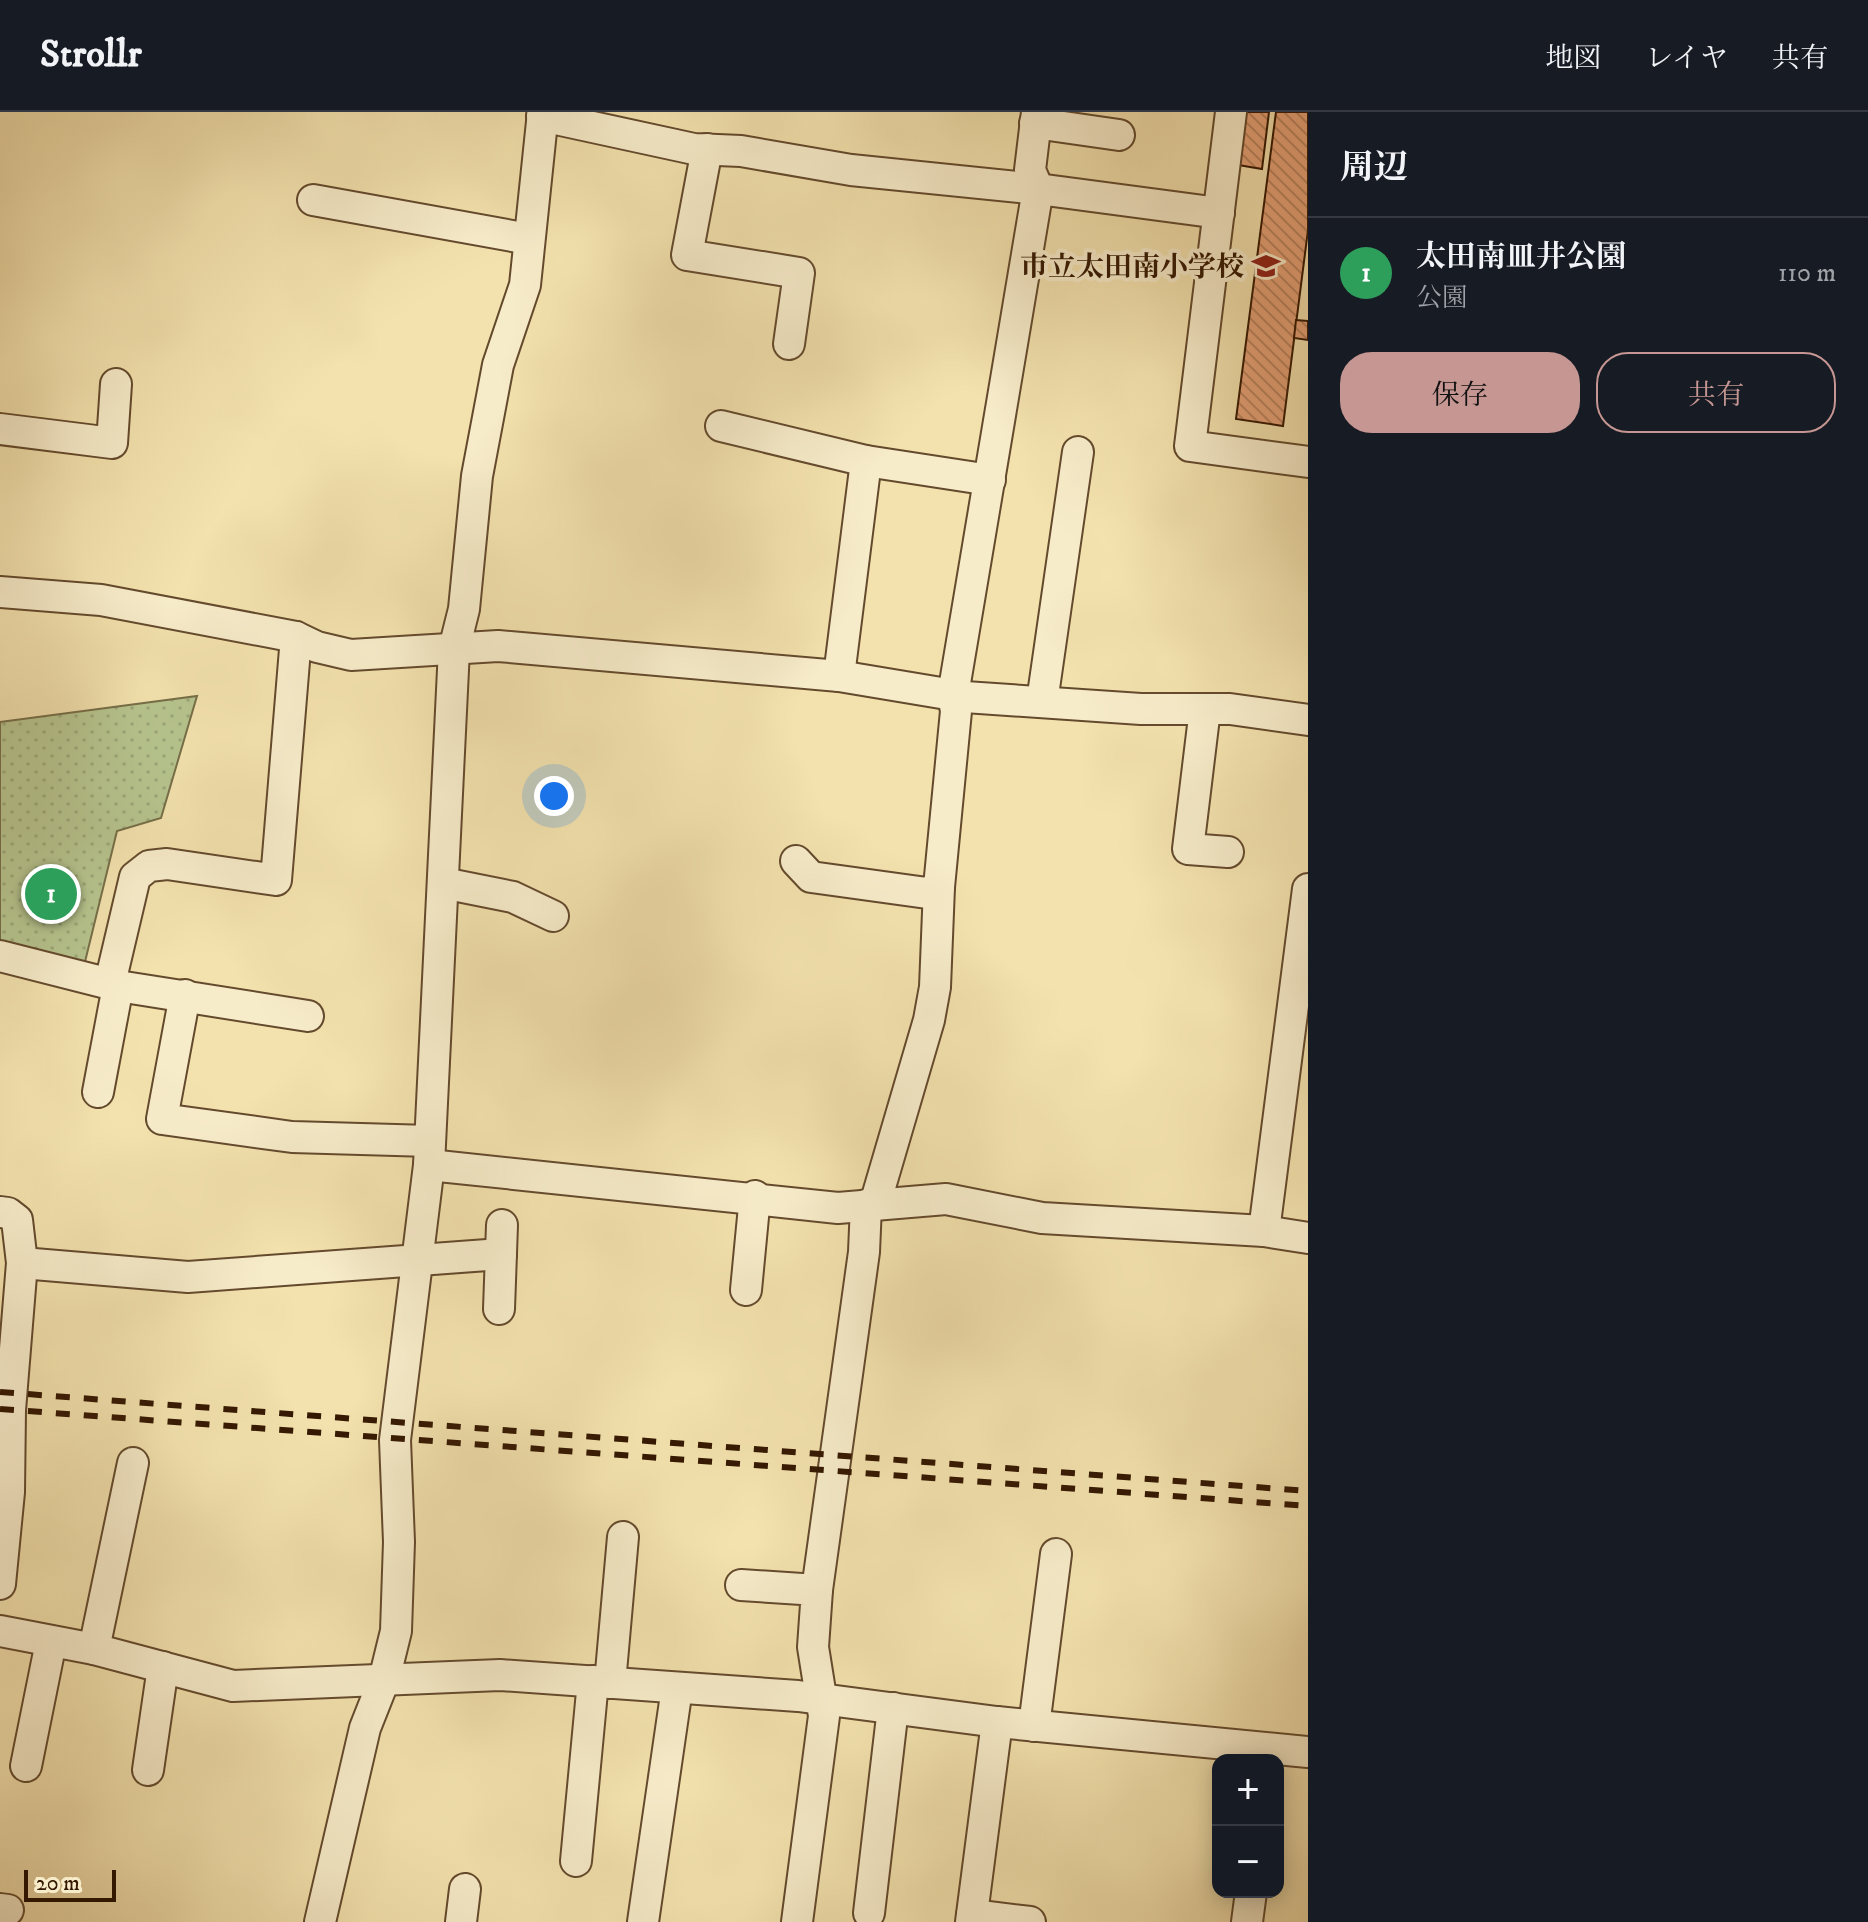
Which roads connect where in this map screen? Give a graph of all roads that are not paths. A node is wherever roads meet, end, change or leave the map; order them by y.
1 (1231, 112) edge
2 (542, 114) edge
3 (1036, 117) edge
4 (1119, 135) dead end
5 (707, 149) junction
6 (1038, 189) junction
7 (313, 200) dead end
8 (1219, 213) junction
9 (529, 239) junction
10 (789, 344) dead end
11 (116, 384) dead end
12 (721, 426) dead end
13 (0, 429) edge
14 (1078, 452) dead end
15 (866, 461) junction
16 (1308, 462) edge
17 (990, 480) junction
18 (0, 592) edge
19 (296, 637) junction
20 (454, 649) junction
21 (839, 676) junction
22 (953, 695) junction
23 (1042, 702) junction
24 (1205, 709) junction
25 (1308, 720) edge
26 (1228, 852) dead end
27 (796, 861) dead end
28 (443, 883) junction
29 (939, 887) junction
30 (1308, 889) edge
31 (553, 916) dead end
32 (0, 956) edge
33 (114, 984) junction
34 (185, 995) junction
35 (308, 1016) dead end
36 (98, 1092) dead end
37 (429, 1153) junction
38 (755, 1196) junction
39 (871, 1204) junction
40 (0, 1212) edge
41 (1264, 1231) junction
42 (1308, 1238) edge
43 (418, 1259) junction
44 (22, 1263) junction
45 (746, 1290) dead end
46 (499, 1309) dead end
47 (133, 1463) dead end
48 (623, 1537) dead end
49 (1056, 1554) dead end
50 (0, 1584) edge
51 (741, 1585) dead end
52 (817, 1590) junction
53 (0, 1631) edge
54 (51, 1642) junction
55 (94, 1649) junction
56 (163, 1667) junction
57 (384, 1680) junction
58 (601, 1682) junction
59 (677, 1688) junction
60 (819, 1699) junction
61 (893, 1708) junction
62 (997, 1722) junction
63 (1034, 1726) junction
64 (1308, 1752) edge
65 (1270, 1754) edge
66 (26, 1766) dead end
67 (148, 1770) dead end
68 (576, 1861) dead end
69 (465, 1889) dead end
70 (1250, 1898) edge
71 (869, 1913) dead end
72 (972, 1918) edge
73 (320, 1922) edge
74 (461, 1922) edge
75 (643, 1922) edge
76 (797, 1922) edge
77 (1030, 1922) edge
78 (1247, 1922) edge

1 - 8 street
2 - 5 street
2 - 9 street
3 - 4 street
3 - 6 street
5 - 6 street
5 - 10 street
6 - 8 street
6 - 17 street
7 - 9 street
8 - 16 street
9 - 20 street
11 - 13 street
12 - 15 street
14 - 23 street
15 - 17 street
15 - 21 street
17 - 22 street
18 - 19 street
19 - 20 street
19 - 33 street
20 - 21 street
20 - 28 street
21 - 22 street
22 - 23 street
22 - 29 street
23 - 24 street
24 - 25 street
24 - 26 street
27 - 29 street
28 - 31 street
28 - 37 street
29 - 39 street
30 - 41 street
32 - 33 street
33 - 34 street
33 - 36 street
34 - 35 street
34 - 37 street
37 - 38 street
37 - 43 street
38 - 39 street
38 - 45 street
39 - 41 street
39 - 52 street
40 - 44 street
41 - 42 street
43 - 44 street
43 - 46 street
43 - 57 street
44 - 50 street
47 - 55 street
48 - 58 street
49 - 63 street
51 - 52 street
52 - 60 street
53 - 54 street
54 - 55 street
54 - 66 street
55 - 56 street
56 - 57 street
56 - 67 street
57 - 58 street
57 - 73 street
58 - 59 street
58 - 68 street
59 - 60 street
59 - 75 street
60 - 61 street
60 - 76 street
61 - 62 street
61 - 71 street
62 - 63 street
62 - 72 street
63 - 65 street
64 - 65 street
69 - 74 street
70 - 78 street
72 - 77 street

